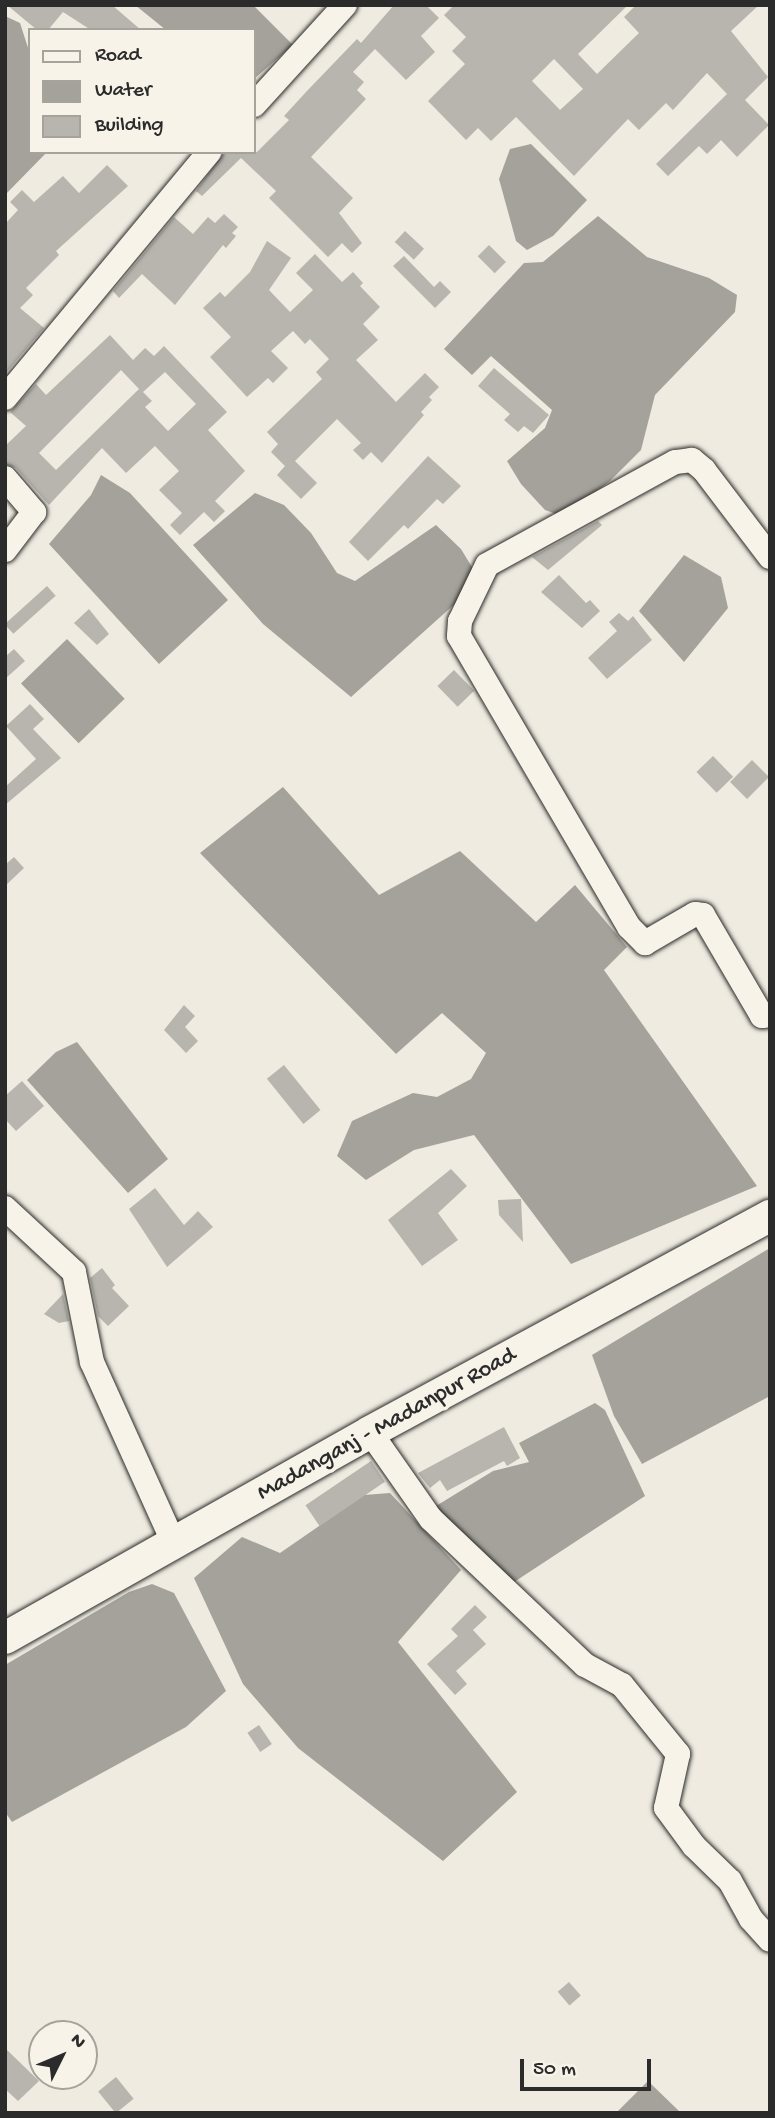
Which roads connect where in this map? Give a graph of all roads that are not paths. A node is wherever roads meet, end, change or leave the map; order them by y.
1 (345, 5) edge
2 (256, 103) edge
3 (207, 154) edge
4 (5, 398) edge
5 (5, 478) edge
6 (5, 550) edge
7 (770, 557) edge
8 (770, 1015) edge
9 (5, 1208) edge
10 (770, 1216) edge
11 (370, 1432) junction
12 (174, 1544) junction
13 (5, 1638) edge
14 (770, 1940) edge

1 - 2 street
3 - 4 street
5 - 6 street
7 - 8 street
9 - 12 street
10 - 11 main road, Madanganj - Madanpur Road
11 - 12 main road, Madanganj - Madanpur Road
11 - 14 street
12 - 13 main road, Madanganj - Madanpur Road

